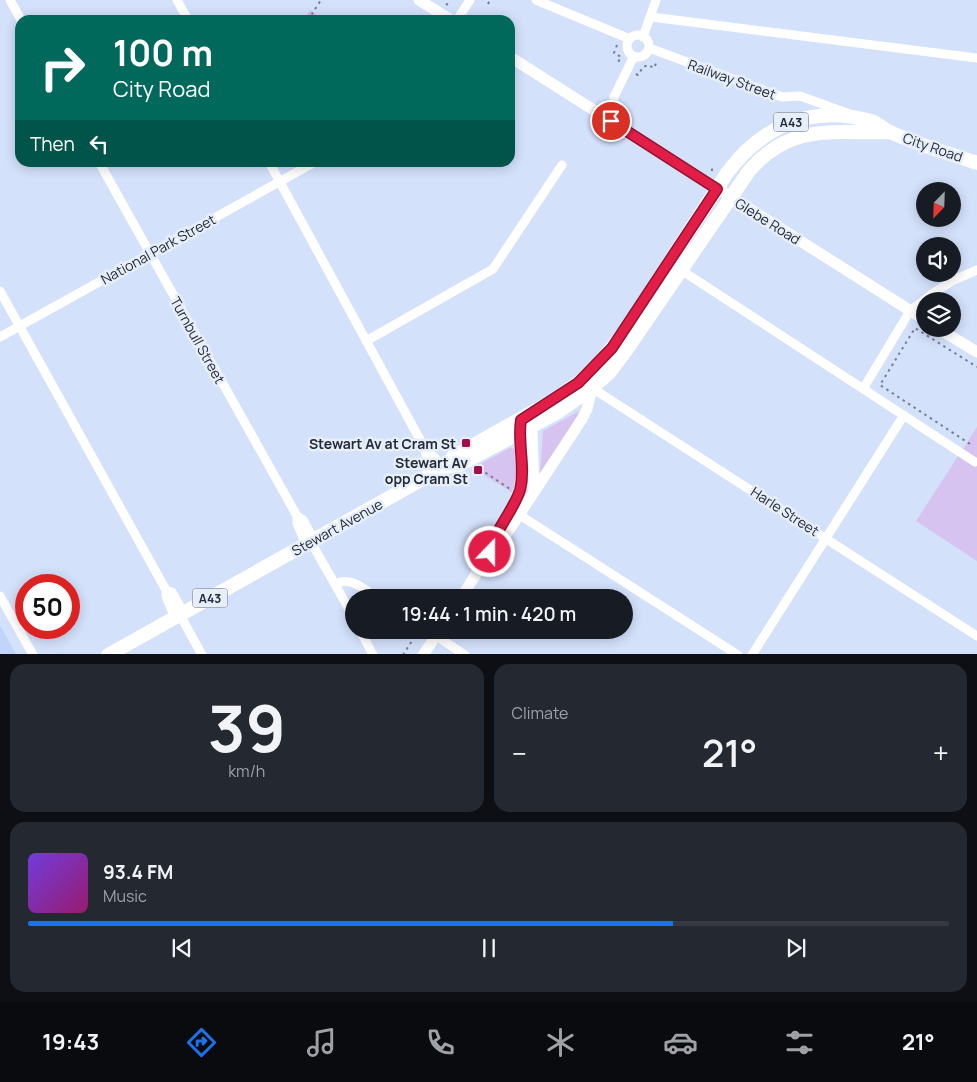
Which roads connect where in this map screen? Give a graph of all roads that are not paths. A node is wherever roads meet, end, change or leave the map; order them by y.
1 (10, 0) edge
2 (177, 0) edge
3 (419, 0) edge
4 (470, 0) edge
5 (536, 0) edge
6 (656, 0) edge
7 (18, 15) edge
8 (185, 15) edge
9 (443, 15) edge
10 (460, 15) edge
11 (651, 17) junction
12 (643, 37) junction
13 (630, 39) junction
14 (649, 48) junction
15 (634, 56) junction
16 (977, 58) edge
17 (515, 60) edge
18 (611, 121) junction
19 (873, 122) junction
20 (889, 132) junction
21 (977, 163) edge
22 (562, 166) dead end
23 (102, 167) edge
24 (272, 167) edge
25 (307, 167) edge
26 (280, 183) junction
27 (717, 189) junction
28 (731, 197) junction
29 (149, 253) junction
30 (681, 270) junction
31 (977, 270) edge
32 (0, 291) edge
33 (910, 311) junction
34 (916, 315) edge
35 (20, 326) junction
36 (0, 337) edge
37 (952, 337) edge
38 (366, 341) junction
39 (977, 352) edge
40 (592, 388) junction
41 (862, 389) junction
42 (904, 414) junction
43 (524, 427) junction
44 (424, 447) junction
45 (975, 462) dead end
46 (444, 467) junction
47 (431, 474) junction
48 (534, 491) junction
49 (515, 512) junction
50 (826, 537) junction
51 (310, 542) junction
52 (335, 584) junction
53 (363, 589) edge
54 (467, 589) edge
55 (0, 596) edge
56 (345, 602) edge
57 (180, 615) junction
58 (977, 636) edge
59 (365, 639) edge
60 (430, 639) edge
61 (444, 639) edge
62 (33, 654) edge
63 (108, 654) edge
64 (202, 654) edge
65 (373, 654) edge
66 (423, 654) edge
67 (465, 654) edge
68 (738, 654) edge
69 (752, 654) edge

1 - 7 street
2 - 8 street
3 - 9 main road
4 - 10 street
5 - 13 street
6 - 11 street
11 - 12 street
11 - 16 street
12 - 13 street
12 - 14 street
13 - 15 street
14 - 15 street
14 - 19 street, Railway Street
15 - 18 street
17 - 18 main road, Glebe Road
18 - 27 main road, Glebe Road
19 - 20 highway, City Road / A43
19 - 27 highway, City Road / A43
20 - 21 highway, City Road / A43
20 - 28 highway, City Road / A43
22 - 38 street
23 - 29 street, Turnbull Street
24 - 26 street
25 - 26 street, National Park Street
26 - 29 street, National Park Street
26 - 38 street
27 - 28 main road, Glebe Road
27 - 43 highway, City Road / A43
28 - 30 highway, A43
28 - 33 main road, Glebe Road
29 - 35 street, National Park Street
29 - 51 street, Turnbull Street
30 - 40 highway, A43
30 - 41 street
31 - 33 street
32 - 35 street
33 - 34 main road, Glebe Road
33 - 41 street
35 - 36 street, National Park Street
35 - 57 street
37 - 39 main road
38 - 44 street
40 - 43 highway, Stewart Avenue / A43
40 - 48 main road
40 - 50 street, Harle Street
41 - 42 street
42 - 45 street
42 - 50 street
43 - 46 highway, Stewart Avenue / A43
43 - 48 main road
43 - 49 main road
44 - 46 street
44 - 47 street
46 - 47 highway, Stewart Avenue / A43
47 - 51 highway, Stewart Avenue / A43
48 - 49 main road
49 - 54 main road
49 - 68 street
50 - 58 street, Harle Street
50 - 69 street
51 - 52 street, Turnbull Street
51 - 57 highway, Stewart Avenue / A43
52 - 53 street
52 - 56 street, Turnbull Street
55 - 62 street
57 - 63 highway, Stewart Avenue / A43
57 - 64 street
59 - 65 street
60 - 66 main road
61 - 67 street

